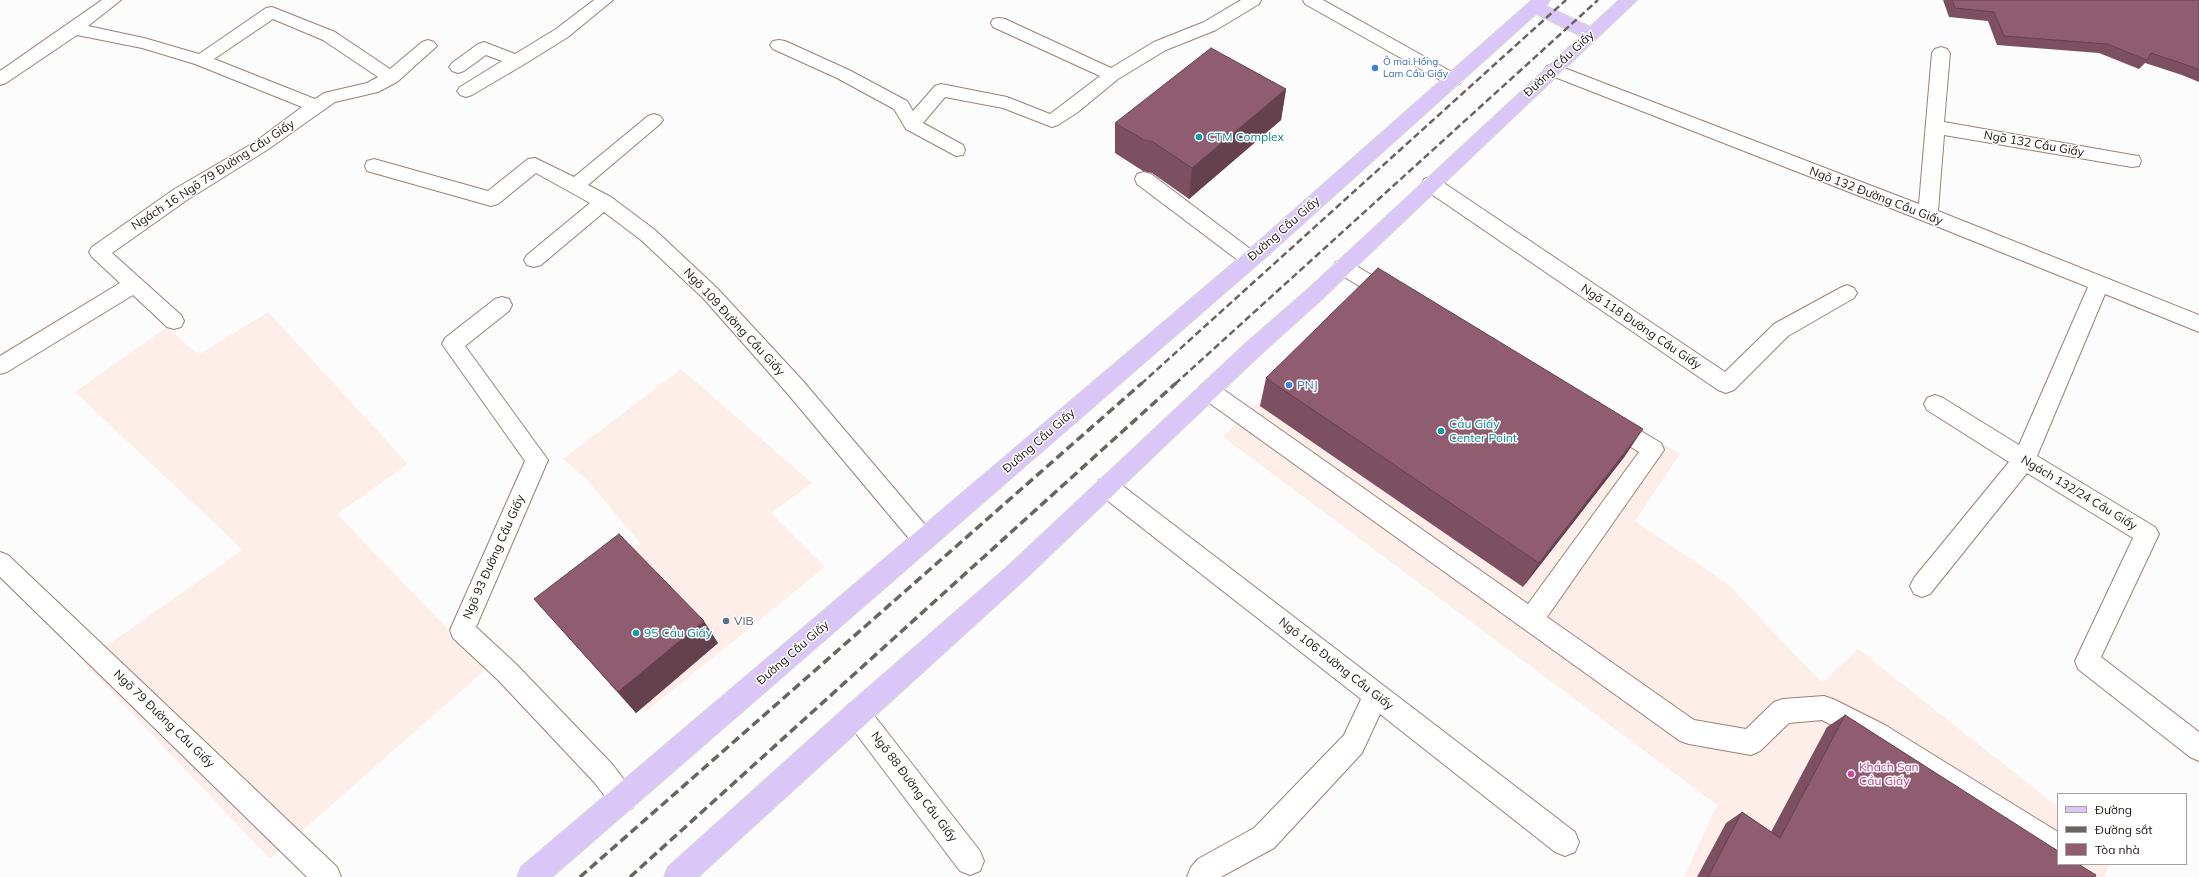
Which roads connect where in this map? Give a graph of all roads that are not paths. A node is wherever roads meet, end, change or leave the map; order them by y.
1 (113, 0) edge
2 (605, 0) edge
3 (1253, 0) edge
4 (1311, 0) edge
5 (1629, 0) edge
6 (1538, 3) edge
7 (999, 23) dead end
8 (74, 29) junction
9 (1592, 34) junction
10 (779, 45) dead end
11 (428, 46) dead end
12 (1941, 53) dead end
13 (201, 60) junction
14 (517, 60) junction
15 (458, 67) dead end
16 (1552, 70) junction
17 (1112, 75) junction
18 (391, 78) junction
19 (0, 79) edge
20 (1453, 80) junction
21 (466, 91) dead end
22 (316, 106) junction
23 (654, 120) dead end
24 (912, 126) junction
25 (1935, 127) junction
26 (956, 150) dead end
27 (2132, 161) dead end
28 (374, 166) dead end
29 (1144, 179) edge
30 (1431, 184) junction
31 (576, 185) junction
32 (604, 202) junction
33 (1928, 215) junction
34 (1250, 258) junction
35 (534, 260) dead end
36 (1343, 267) junction
37 (2099, 284) junction
38 (133, 285) junction
39 (1847, 293) dead end
40 (502, 305) dead end
41 (1408, 306) edge
42 (174, 321) dead end
43 (2199, 324) edge
44 (0, 366) edge
45 (1209, 391) junction
46 (1935, 404) dead end
47 (1595, 413) edge
48 (2024, 460) junction
49 (1107, 487) junction
50 (924, 540) junction
51 (0, 562) edge
52 (1922, 586) dead end
53 (1531, 620) junction
54 (1376, 695) junction
55 (857, 714) junction
56 (2199, 748) edge
57 (623, 800) junction
58 (1565, 842) dead end
59 (2057, 847) edge
60 (970, 862) dead end
61 (327, 877) edge
62 (531, 877) edge
63 (678, 877) edge
64 (1201, 877) edge

1 - 8 lane
2 - 14 lane
3 - 17 lane
4 - 20 lane
5 - 9 main road, Đường Cầu Giấy
6 - 9 main road
6 - 20 main road, Đường Cầu Giấy
7 - 17 lane
8 - 13 lane
8 - 19 lane
9 - 16 main road, Đường Cầu Giấy
10 - 24 lane
11 - 18 lane
12 - 25 lane
13 - 18 lane
13 - 22 lane
14 - 15 lane
14 - 21 lane
16 - 30 main road, Đường Cầu Giấy
16 - 33 lane, Ngõ 132 Đường Cầu Giấy
17 - 24 lane
18 - 22 lane
20 - 34 main road, Đường Cầu Giấy
22 - 38 lane, Ngách 16 Ngõ 79 Đường Cầu Giấy
23 - 31 lane
24 - 26 lane
25 - 27 lane, Ngõ 132 Cầu Giấy
25 - 33 lane
28 - 31 lane, Ngõ 109 Đường Cầu Giấy
29 - 34 lane
30 - 36 main road, Đường Cầu Giấy
30 - 39 lane, Ngõ 118 Đường Cầu Giấy
31 - 32 lane, Ngõ 109 Đường Cầu Giấy
32 - 35 lane
32 - 50 lane, Ngõ 109 Đường Cầu Giấy
33 - 37 lane, Ngõ 132 Đường Cầu Giấy
34 - 50 main road, Đường Cầu Giấy
36 - 41 lane
36 - 45 main road, Đường Cầu Giấy
37 - 43 lane, Ngõ 132 Đường Cầu Giấy
37 - 48 lane
38 - 42 lane, Ngách 16 Ngõ 79 Đường Cầu Giấy
38 - 44 lane
40 - 57 lane, Ngõ 93 Đường Cầu Giấy
45 - 49 main road, Đường Cầu Giấy
45 - 53 lane
46 - 48 lane, Ngách 132/24 Cầu Giấy
47 - 53 lane
48 - 52 lane
48 - 56 lane, Ngách 132/24 Cầu Giấy
49 - 54 lane, Ngõ 106 Đường Cầu Giấy
49 - 55 main road, Đường Cầu Giấy
50 - 57 main road, Đường Cầu Giấy
51 - 61 lane, Ngõ 79 Đường Cầu Giấy
53 - 59 lane
54 - 58 lane, Ngõ 106 Đường Cầu Giấy
54 - 64 lane
55 - 60 lane, Ngõ 88 Đường Cầu Giấy
55 - 63 main road, Đường Cầu Giấy
57 - 62 main road, Đường Cầu Giấy

